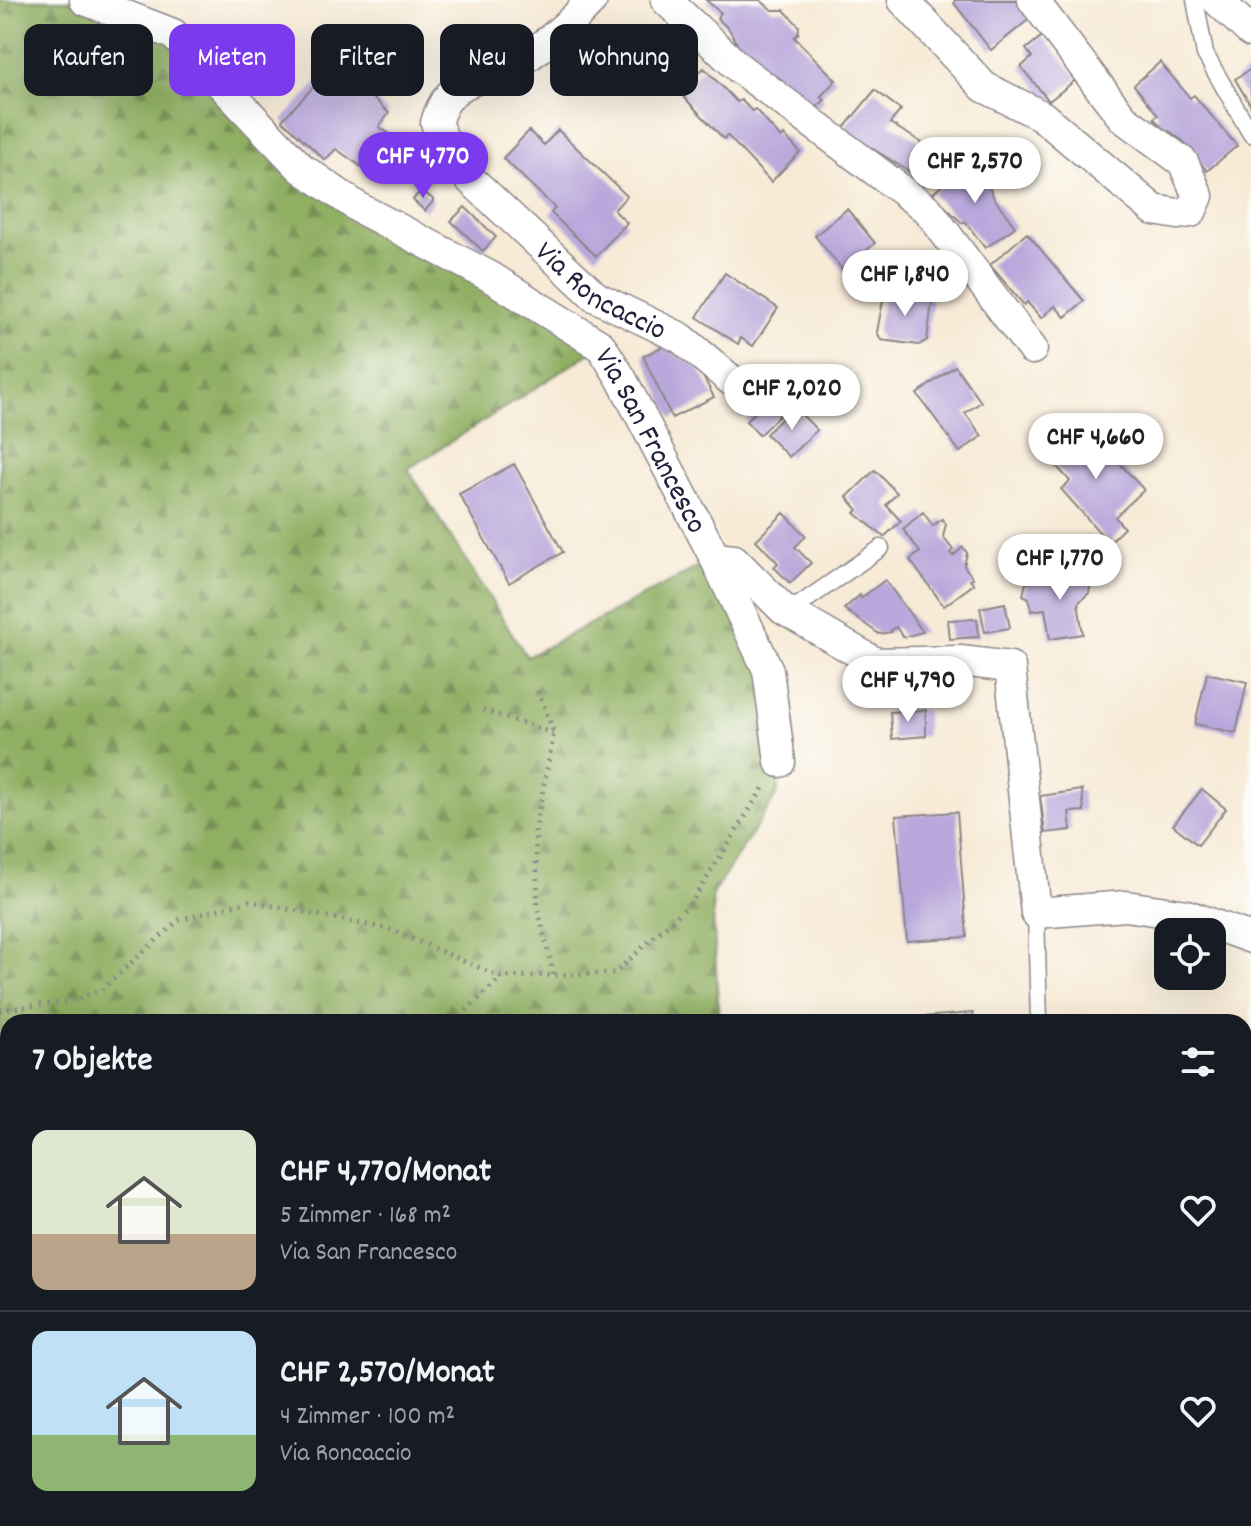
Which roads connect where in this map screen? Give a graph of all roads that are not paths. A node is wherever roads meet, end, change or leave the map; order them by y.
1 (85, 0) edge
2 (592, 0) edge
3 (666, 0) edge
4 (903, 0) edge
5 (1033, 0) edge
6 (1195, 0) edge
7 (1217, 0) edge
8 (1251, 32) edge
9 (1251, 134) edge
10 (1032, 349) dead end
11 (731, 380) dead end
12 (881, 548) dead end
13 (715, 558) junction
14 (783, 609) junction
15 (780, 762) road end
16 (1036, 913) junction
17 (1251, 938) edge
18 (1039, 1014) edge

1 - 13 street, Via San Francesco
2 - 11 street, Via Roncaccio
3 - 10 street
4 - 5 street
6 - 9 lane
7 - 8 street
12 - 14 lane
13 - 14 street
13 - 15 street, Via San Francesco
14 - 16 street
16 - 17 street
16 - 18 lane

